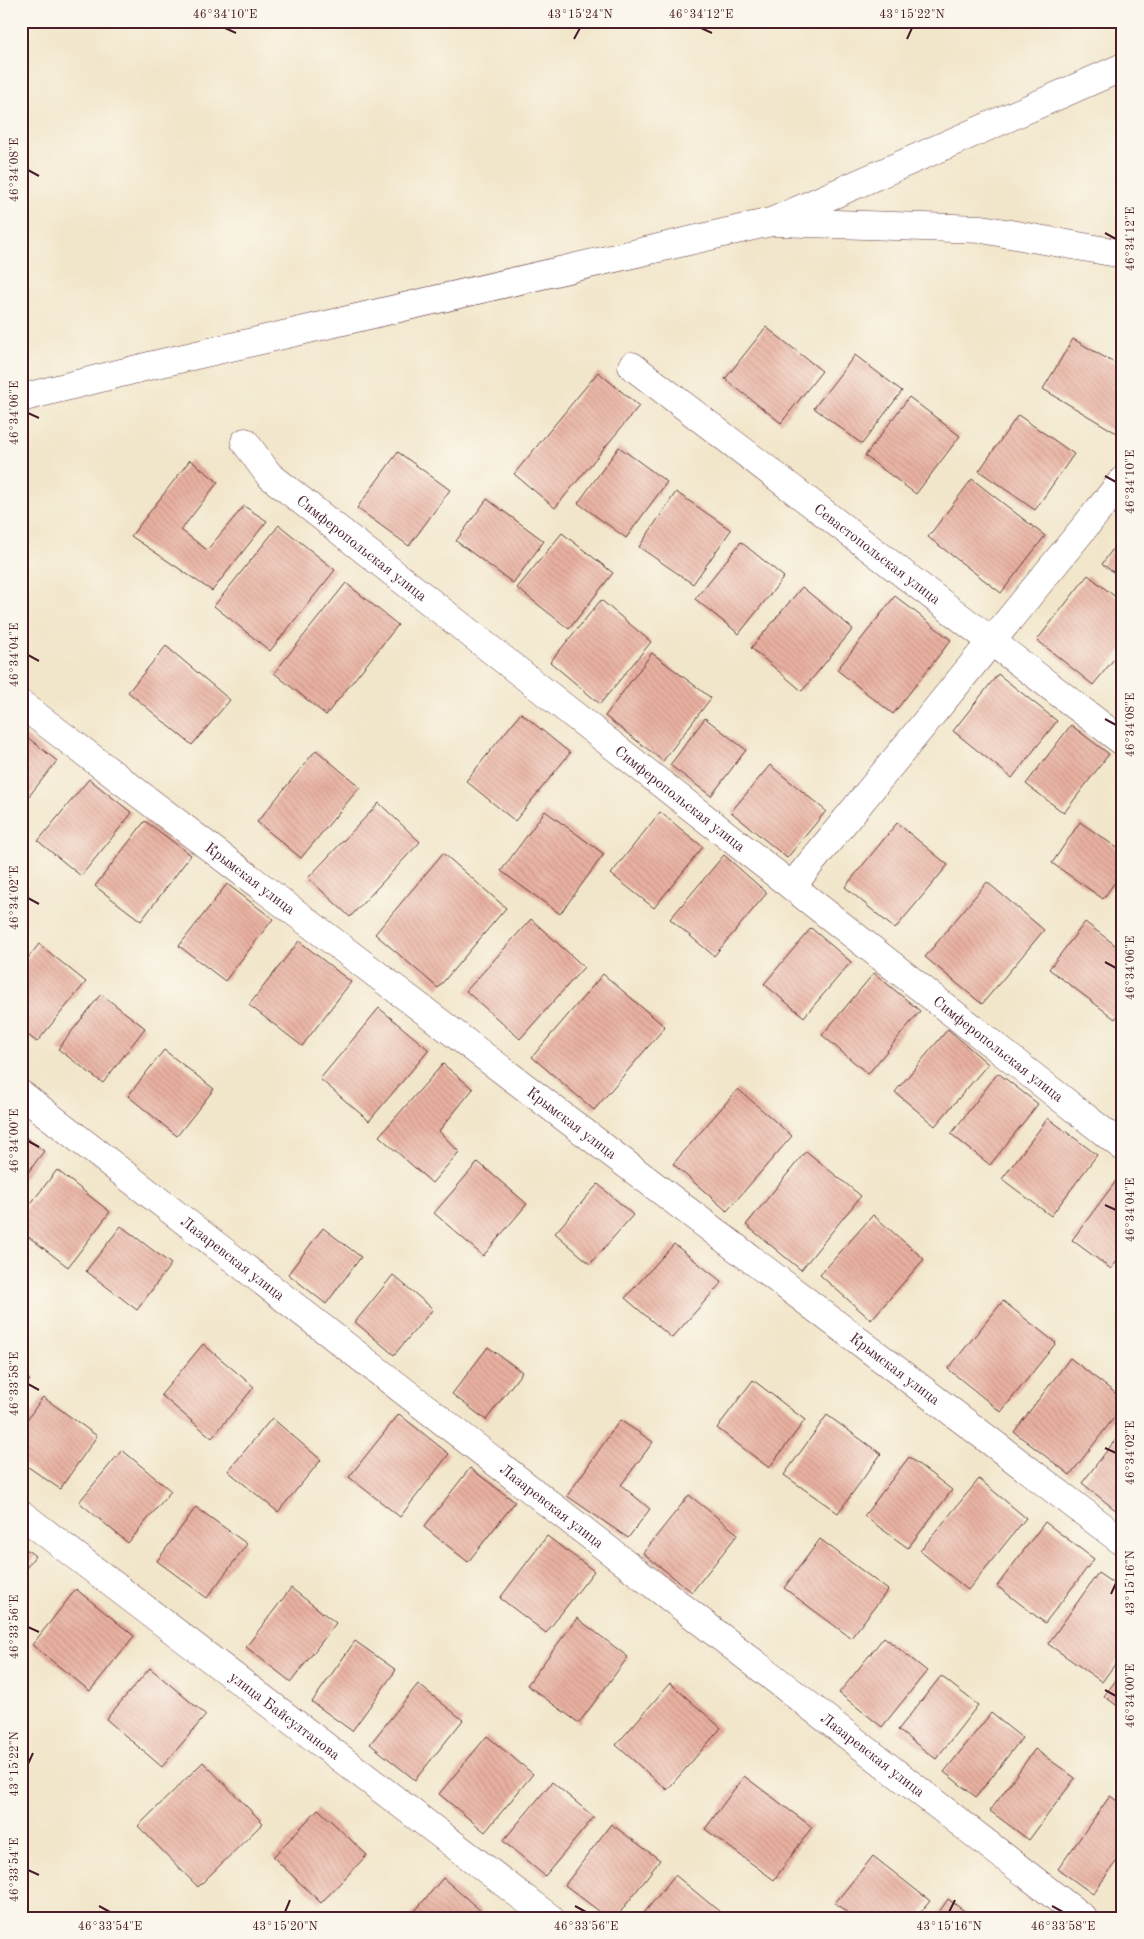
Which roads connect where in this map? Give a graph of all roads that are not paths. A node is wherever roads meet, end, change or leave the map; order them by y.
1 (1123, 67) edge
2 (771, 222) junction
3 (1123, 254) edge
4 (632, 366) dead end
5 (21, 398) edge
6 (245, 442) dead end
7 (1123, 480) edge
8 (991, 641) junction
9 (21, 704) edge
10 (1123, 742) edge
11 (792, 886) junction
12 (21, 1094) edge
13 (1123, 1147) edge
14 (21, 1514) edge
15 (1123, 1542) edge
16 (550, 1918) edge
17 (1083, 1918) edge

1 - 2 street
2 - 3 street
2 - 5 street
4 - 8 street, Севастопольская улица
6 - 11 street, Симферопольская улица
7 - 8 street
8 - 10 street, Севастопольская улица
8 - 11 street
9 - 15 street, Крымская улица
11 - 13 street, Симферопольская улица
12 - 17 street, Лазаревская улица
14 - 16 street, улица Байсултанова

